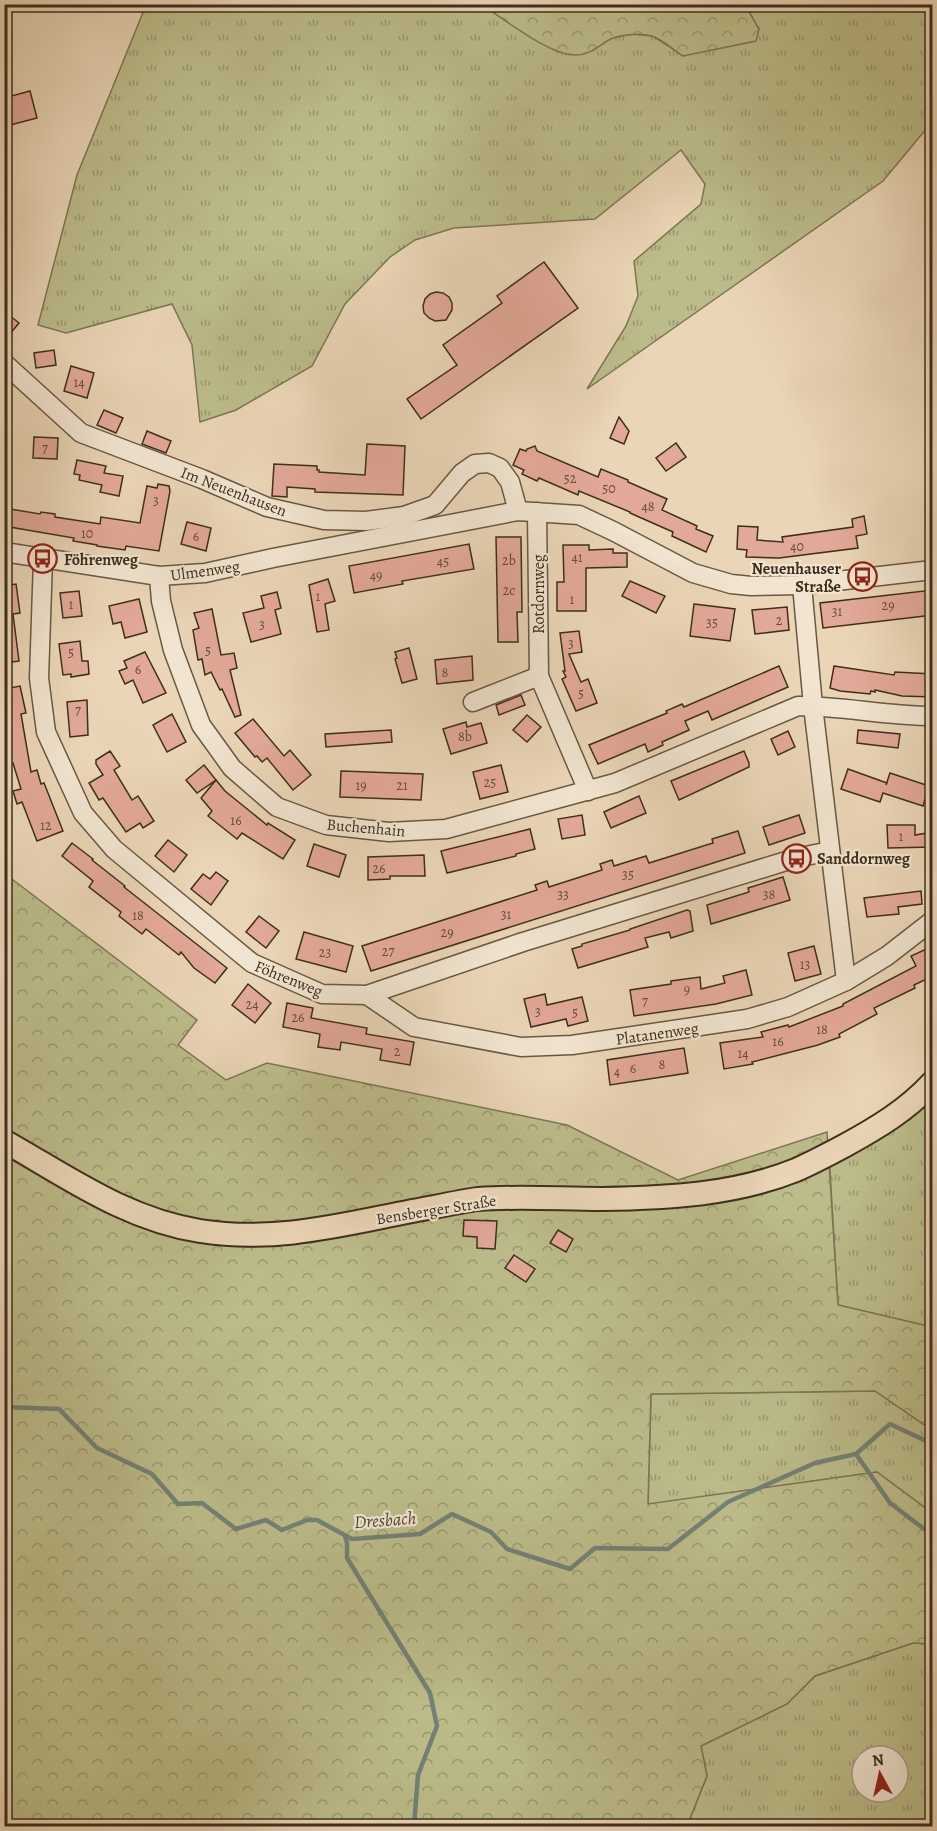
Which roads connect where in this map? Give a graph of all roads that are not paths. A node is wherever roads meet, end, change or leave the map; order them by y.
1 (4, 363) edge
2 (518, 511) junction
3 (537, 512) junction
4 (4, 552) edge
5 (43, 559) junction
6 (933, 570) edge
7 (159, 576) junction
8 (802, 585) junction
9 (539, 676) junction
10 (473, 702) dead end
11 (813, 706) junction
12 (933, 716) edge
13 (588, 791) junction
14 (830, 851) junction
15 (933, 921) edge
16 (846, 981) junction
17 (367, 995) junction
18 (933, 1083) edge
19 (4, 1141) edge

1 - 2 street, Im Neuenhausen
2 - 3 street
2 - 7 street, Ulmenweg
3 - 8 street
3 - 9 street, Rotdornweg
4 - 5 street, Ulmenweg
5 - 7 street, Ulmenweg
5 - 17 street, Föhrenweg
6 - 8 street
7 - 13 street, Buchenhain
8 - 11 street
9 - 10 street
9 - 13 street, Rotdornweg
11 - 12 street, Buchenhain
11 - 13 street, Buchenhain
11 - 14 street
14 - 16 street
14 - 17 street, Föhrenweg
15 - 16 street, Platanenweg
16 - 17 street, Platanenweg
18 - 19 main road, Bensberger Straße

